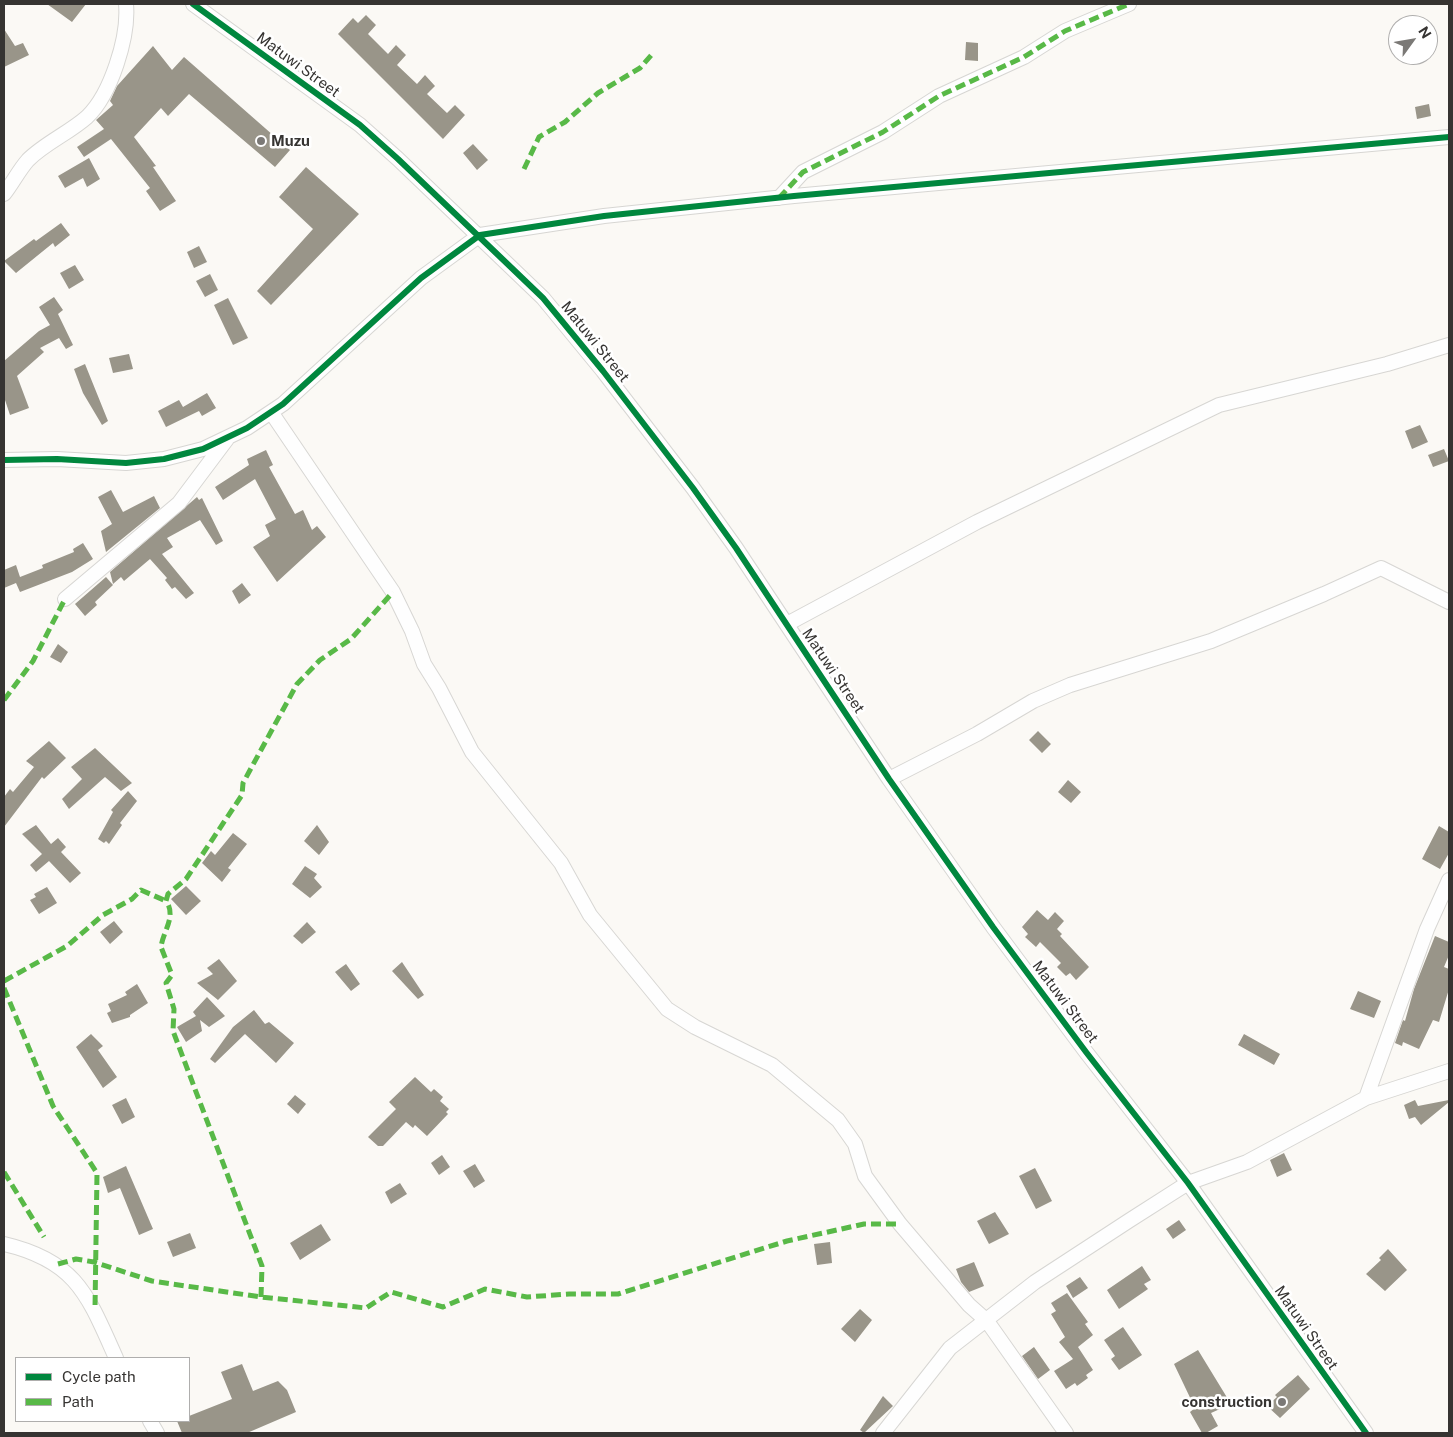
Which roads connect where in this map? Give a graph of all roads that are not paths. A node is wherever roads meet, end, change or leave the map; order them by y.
1 (126, 4) edge
2 (193, 4) edge
3 (1129, 4) edge
4 (1449, 137) edge
5 (4, 194) edge
6 (778, 198) junction
7 (480, 235) junction
8 (1449, 346) edge
9 (272, 412) junction
10 (228, 437) junction
11 (4, 460) edge
12 (66, 599) dead end
13 (1449, 602) edge
14 (787, 624) junction
15 (889, 779) junction
16 (1449, 880) edge
17 (1449, 1071) edge
18 (1366, 1098) junction
19 (1188, 1183) junction
20 (4, 1244) edge
21 (986, 1321) junction
22 (116, 1357) edge
23 (151, 1422) edge
24 (157, 1433) edge
25 (884, 1433) edge
26 (1066, 1433) edge
27 (1366, 1433) edge

1 - 5 street
2 - 7 street, Matuwi Street
3 - 6 street
4 - 6 street
6 - 7 street
7 - 9 street
7 - 14 street, Matuwi Street
8 - 14 street
9 - 10 street
9 - 21 street
10 - 11 street
10 - 12 street
13 - 15 street
14 - 15 street, Matuwi Street
15 - 19 street, Matuwi Street
16 - 18 street
17 - 18 street
18 - 19 street
19 - 21 street
19 - 27 street, Matuwi Street
20 - 22 street
21 - 25 street
21 - 26 street
23 - 24 street

